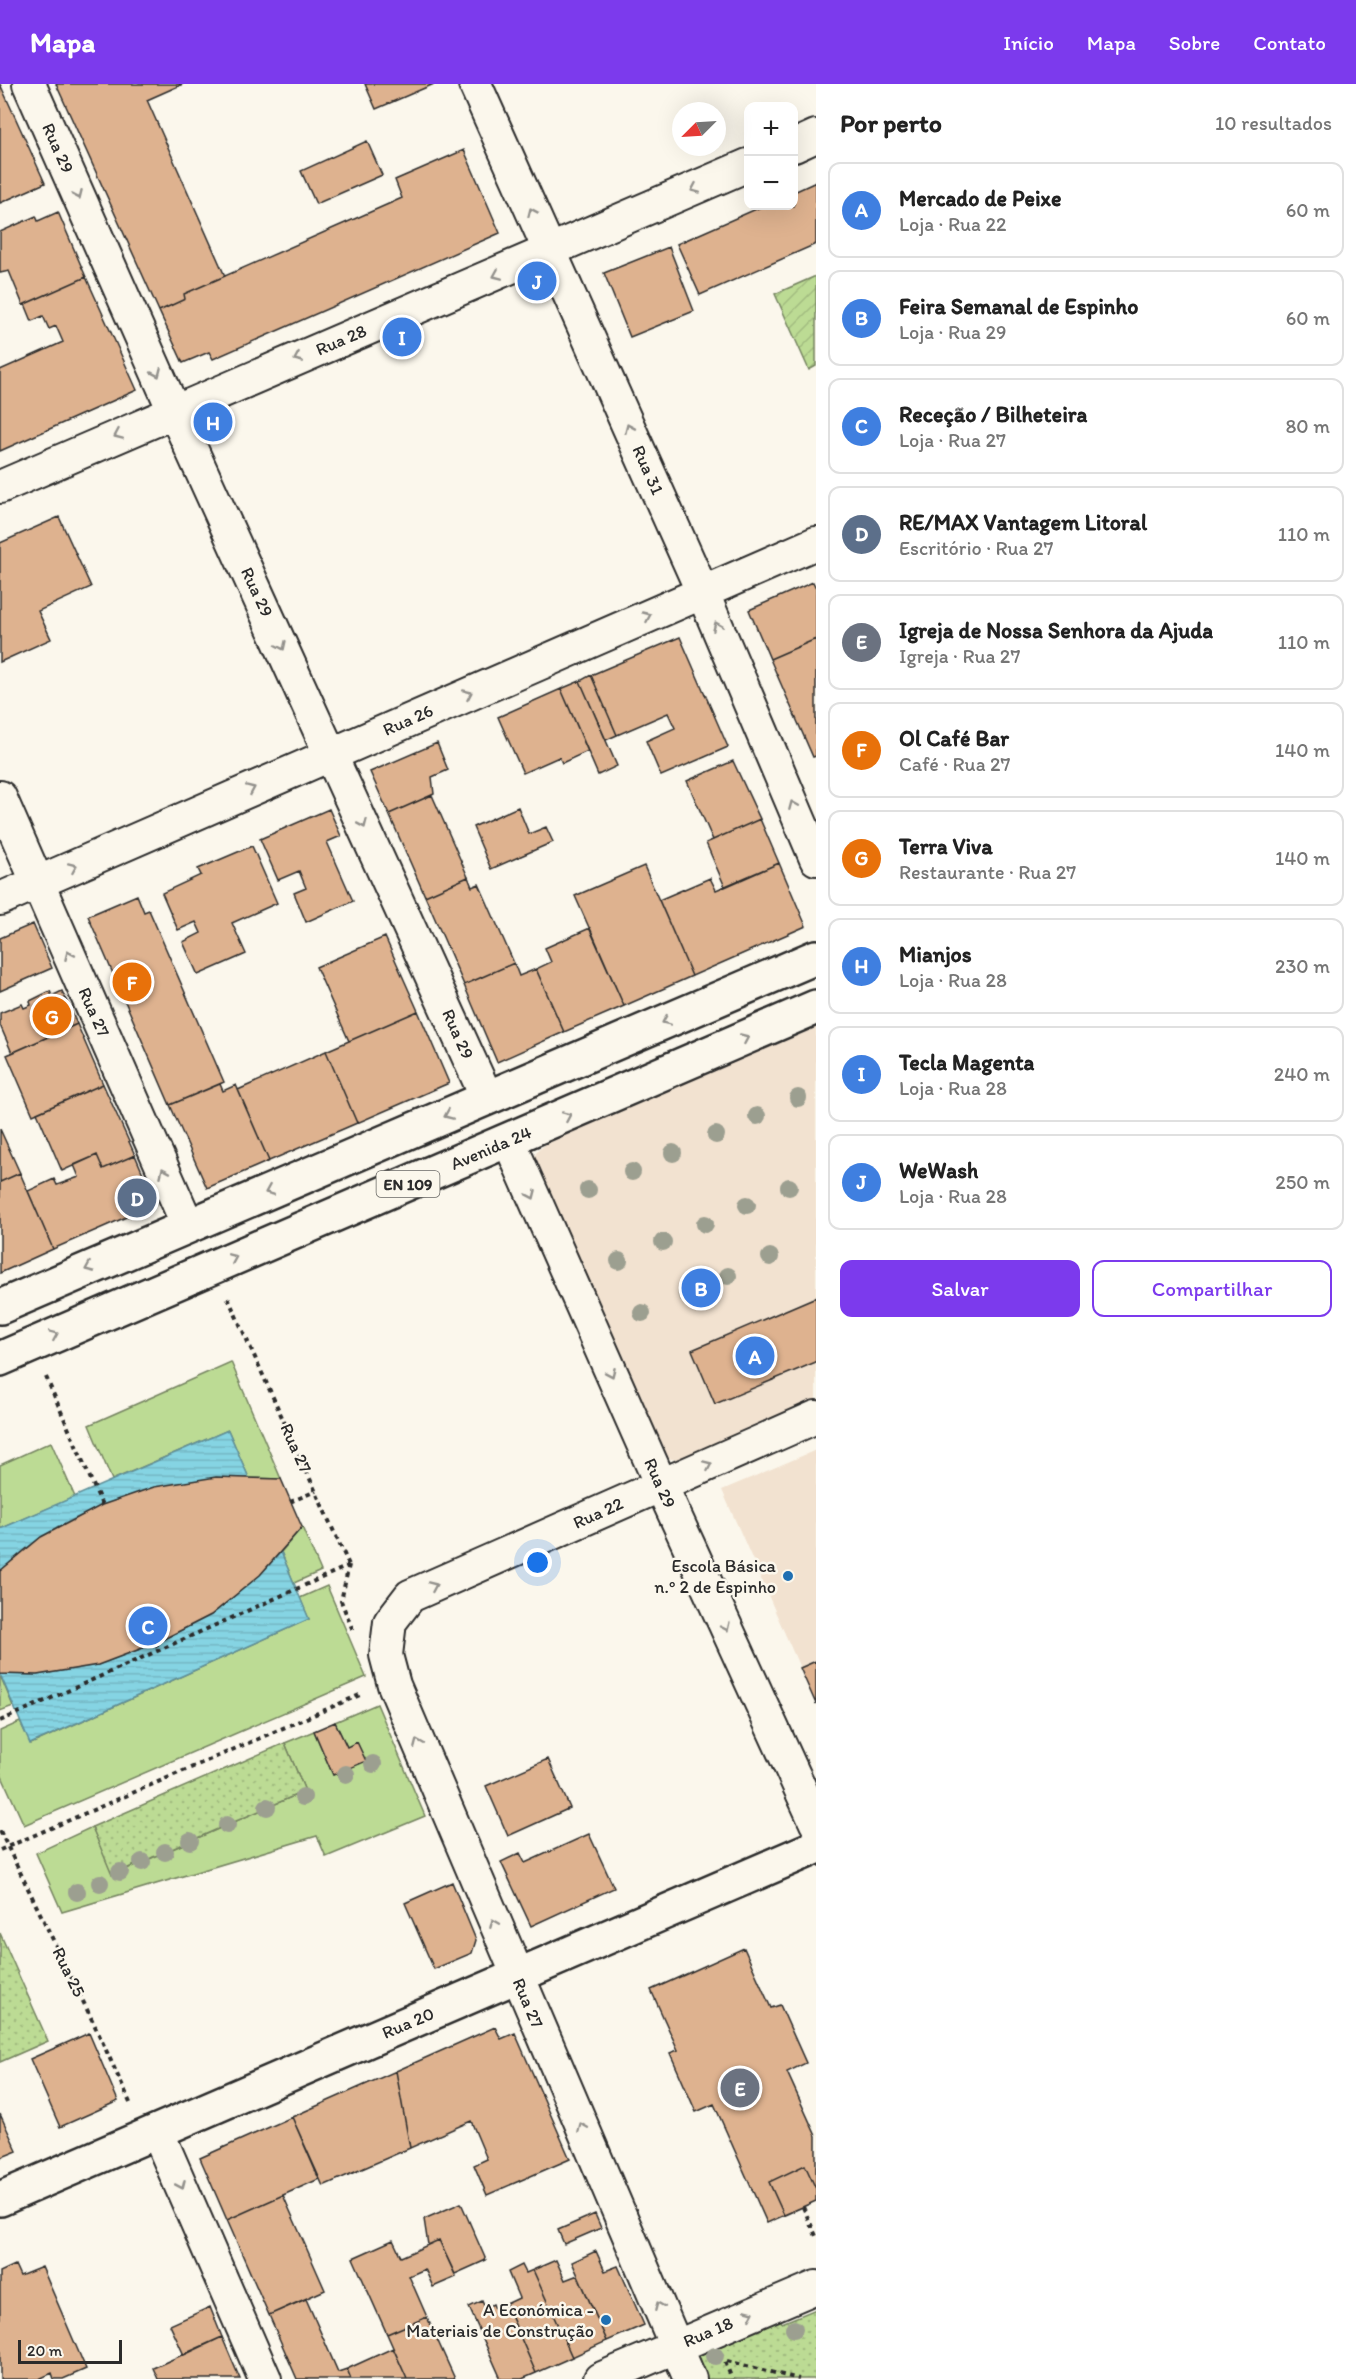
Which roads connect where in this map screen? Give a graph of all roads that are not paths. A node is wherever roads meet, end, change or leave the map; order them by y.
1 (29, 84) edge
2 (475, 84) edge
3 (816, 136) edge
4 (798, 144) edge
5 (744, 167) edge
6 (550, 252) junction
7 (174, 411) junction
8 (0, 487) edge
9 (816, 543) edge
10 (702, 591) junction
11 (331, 754) junction
12 (0, 797) edge
13 (816, 859) edge
14 (37, 883) junction
15 (0, 899) edge
16 (816, 957) edge
17 (816, 1007) edge
18 (487, 1098) junction
19 (509, 1141) junction
20 (188, 1226) junction
21 (0, 1306) edge
22 (0, 1359) edge
23 (816, 1417) edge
24 (661, 1485) junction
25 (390, 1622) joint
26 (816, 1823) edge
27 (816, 1847) edge
28 (517, 1977) junction
29 (146, 2123) junction
30 (0, 2199) edge
31 (816, 2287) edge
32 (676, 2345) junction
33 (265, 2379) edge
34 (600, 2379) edge
35 (690, 2379) edge

1 -> 7 street, Rua 29
6 -> 2 street, Rua 31
3 - 4 street
5 -> 6 street, Rua 28
6 -> 7 street, Rua 28
10 -> 6 street, Rua 31
7 -> 8 street, Rua 28
7 -> 11 street, Rua 29
9 - 10 street, Rua 26
11 -> 10 street, Rua 26
13 -> 10 street, Rua 31
14 -> 11 street, Rua 26
11 -> 18 street, Rua 29
12 - 14 street, Rua 27
14 - 15 street, Rua 26
20 -> 14 street, Rua 27
16 -> 18 main road, EN 109
19 -> 17 main road, Avenida 24 / EN 109
18 -> 20 main road, EN 109
22 -> 19 main road, Avenida 24 / EN 109
19 -> 24 street, Rua 29
20 -> 21 main road, EN 109
24 -> 23 street, Rua 22
25 -> 24 street, Rua 22
24 -> 26 street, Rua 29
28 -> 25 street, Rua 27
27 - 28 main road, Rua 20
28 - 29 main road, Rua 20
32 -> 28 street, Rua 27
29 - 30 main road, Rua 20
29 -> 33 street
32 -> 31 street, Rua 18
32 - 34 street, Rua 18
32 - 35 street, Rua 27

